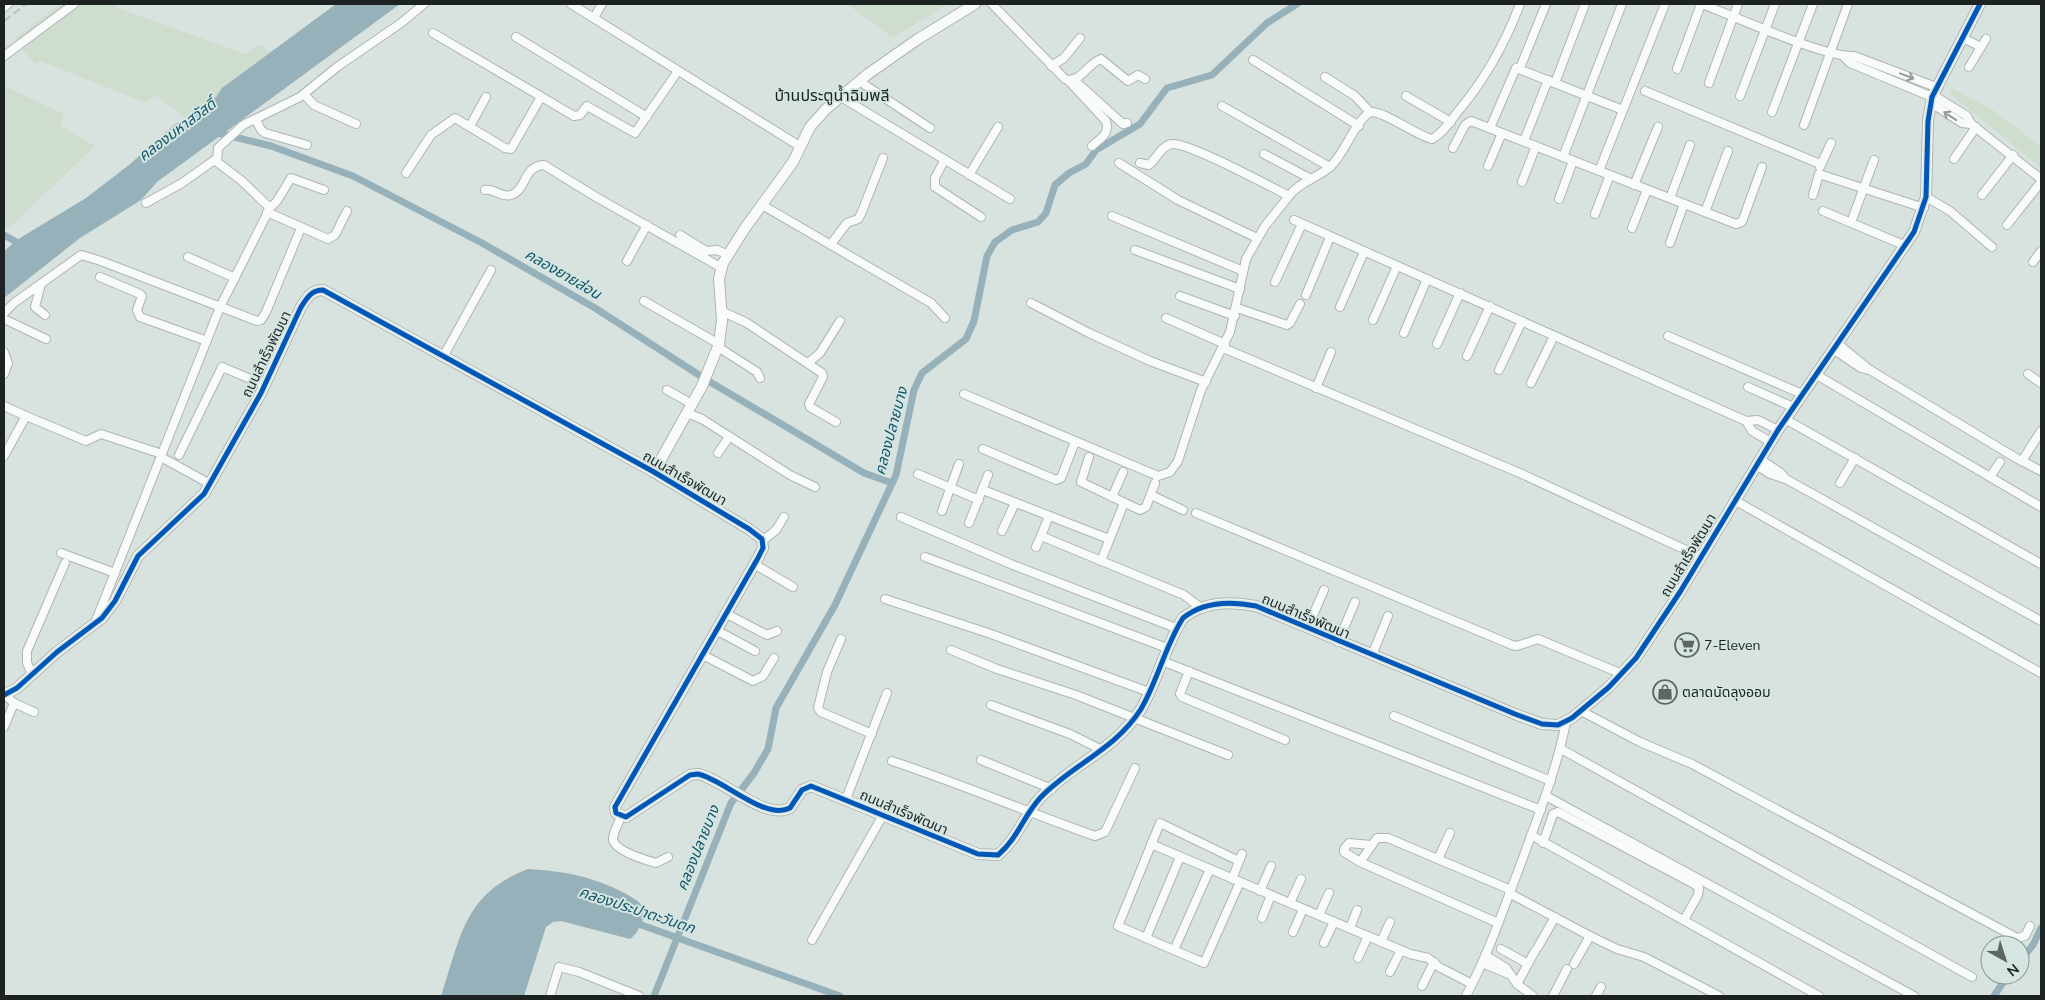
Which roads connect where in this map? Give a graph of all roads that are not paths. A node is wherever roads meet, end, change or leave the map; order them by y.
1 (8, 4) edge
2 (74, 4) edge
3 (424, 4) edge
4 (571, 4) edge
5 (581, 4) edge
6 (602, 4) edge
7 (975, 4) edge
8 (992, 4) edge
9 (1519, 4) edge
10 (1546, 4) edge
11 (1585, 4) edge
12 (1622, 4) edge
13 (1664, 4) edge
14 (1702, 4) edge
15 (1738, 4) edge
16 (1776, 4) edge
17 (1813, 4) edge
18 (1848, 4) edge
19 (1980, 4) edge
20 (4, 7) edge
21 (596, 15) junction
22 (1734, 16) junction
23 (1765, 28) junction
24 (433, 33) dead end
25 (516, 37) dead end
26 (1080, 38) dead end
27 (1986, 39) dead end
28 (1798, 41) junction
29 (1972, 42) junction
30 (1830, 52) junction
31 (4, 56) edge
32 (1844, 57) junction
33 (1253, 60) dead end
34 (1051, 66) junction
35 (1881, 66) junction
36 (1969, 67) dead end
37 (1520, 68) junction
38 (1677, 69) dead end
39 (678, 71) junction
40 (1878, 74) junction
41 (1325, 77) dead end
42 (1145, 79) dead end
43 (1071, 80) junction
44 (859, 82) junction
45 (1552, 82) junction
46 (1709, 83) dead end
47 (1645, 91) dead end
48 (304, 94) junction
49 (1587, 95) junction
50 (1933, 95) junction
51 (1406, 96) dead end
52 (1740, 96) dead end
53 (486, 97) dead end
54 (542, 97) junction
55 (841, 97) junction
56 (1222, 106) dead end
57 (1623, 110) junction
58 (1370, 112) junction
59 (1772, 112) dead end
60 (647, 117) junction
61 (254, 121) junction
62 (1451, 122) junction
63 (1127, 123) dead end
64 (356, 124) dead end
65 (1804, 125) dead end
66 (1974, 125) junction
67 (470, 126) junction
68 (1359, 126) junction
69 (998, 127) dead end
70 (1658, 127) dead end
71 (930, 128) dead end
72 (1490, 128) junction
73 (1502, 132) junction
74 (1524, 141) junction
75 (1831, 143) dead end
76 (1690, 145) dead end
77 (307, 146) dead end
78 (1092, 146) dead end
79 (1536, 146) junction
80 (801, 147) junction
81 (1453, 148) dead end
82 (1728, 151) dead end
83 (1264, 154) dead end
84 (2013, 155) junction
85 (1563, 157) junction
86 (883, 158) dead end
87 (216, 159) junction
88 (1954, 159) dead end
89 (1874, 160) dead end
90 (944, 161) junction
91 (1573, 161) junction
92 (1140, 163) dead end
93 (1119, 164) dead end
94 (1820, 164) junction
95 (1488, 166) dead end
96 (1330, 167) junction
97 (1762, 167) dead end
98 (1599, 171) junction
99 (406, 173) dead end
100 (1819, 174) junction
101 (969, 175) junction
102 (1610, 175) junction
103 (1311, 179) junction
104 (2041, 180) edge
105 (1522, 182) dead end
106 (1634, 185) junction
107 (1864, 189) junction
108 (324, 190) dead end
109 (484, 190) dead end
110 (1647, 190) junction
111 (1814, 195) dead end
112 (1982, 195) dead end
113 (1289, 196) junction
114 (1926, 196) junction
115 (1670, 198) junction
116 (1010, 199) dead end
117 (1559, 199) dead end
118 (146, 203) dead end
119 (1684, 204) junction
120 (762, 205) junction
121 (1924, 208) junction
122 (268, 210) junction
123 (347, 211) dead end
124 (1823, 211) dead end
125 (1705, 212) junction
126 (1595, 214) dead end
127 (1112, 216) dead end
128 (981, 217) dead end
129 (1853, 217) dead end
130 (1294, 220) dead end
131 (647, 224) junction
132 (1302, 224) junction
133 (2007, 225) dead end
134 (300, 228) junction
135 (1632, 228) dead end
136 (680, 235) dead end
137 (1330, 237) junction
138 (1258, 238) junction
139 (1670, 243) dead end
140 (831, 244) junction
141 (1906, 246) junction
142 (1992, 246) dead end
143 (1135, 250) dead end
144 (2041, 251) edge
145 (1364, 252) junction
146 (729, 255) junction
147 (188, 257) dead end
148 (627, 261) dead end
149 (2033, 262) dead end
150 (1396, 266) junction
151 (722, 268) junction
152 (491, 270) dead end
153 (1243, 271) junction
154 (100, 277) dead end
155 (235, 278) junction
156 (1427, 279) junction
157 (1275, 282) dead end
158 (41, 284) junction
159 (1240, 289) junction
160 (1460, 293) junction
161 (1306, 295) dead end
162 (1180, 296) dead end
163 (644, 301) dead end
164 (1031, 302) dead end
165 (1300, 304) dead end
166 (1490, 306) junction
167 (220, 307) junction
168 (1340, 307) dead end
169 (721, 311) junction
170 (1236, 312) junction
171 (4, 313) edge
172 (45, 315) dead end
173 (945, 318) dead end
174 (1166, 318) dead end
175 (4, 319) edge
176 (1373, 320) dead end
177 (1522, 320) junction
178 (840, 321) dead end
179 (1404, 333) dead end
180 (1554, 336) junction
181 (1668, 336) dead end
182 (46, 339) dead end
183 (206, 342) junction
184 (1437, 344) dead end
185 (718, 345) junction
186 (1224, 346) junction
187 (1835, 346) junction
188 (4, 352) edge
189 (1331, 352) dead end
190 (1467, 356) dead end
191 (443, 357) junction
192 (808, 363) junction
193 (1499, 370) dead end
194 (4, 374) edge
195 (1815, 374) junction
196 (2028, 374) dead end
197 (760, 378) dead end
198 (1206, 382) junction
199 (1531, 383) dead end
200 (2041, 383) edge
201 (265, 385) junction
202 (1748, 387) dead end
203 (1316, 388) junction
204 (667, 390) dead end
205 (964, 394) dead end
206 (1802, 394) junction
207 (4, 406) edge
208 (1794, 407) junction
209 (689, 408) junction
210 (26, 416) junction
211 (1785, 419) junction
212 (1746, 421) junction
213 (836, 422) dead end
214 (1778, 430) junction
215 (2041, 431) edge
216 (729, 437) junction
217 (1075, 442) junction
218 (1771, 442) junction
219 (984, 449) dead end
220 (718, 453) dead end
221 (179, 454) dead end
222 (161, 455) junction
223 (4, 456) edge
224 (1089, 457) dead end
225 (1855, 458) junction
226 (2022, 461) junction
227 (1758, 462) junction
228 (2000, 462) dead end
229 (959, 464) dead end
230 (2041, 471) edge
231 (654, 472) junction
232 (1123, 472) dead end
233 (918, 474) dead end
234 (988, 475) dead end
235 (1990, 477) junction
236 (1155, 483) dead end
237 (1840, 483) dead end
238 (210, 484) junction
239 (814, 487) dead end
240 (950, 488) junction
241 (983, 490) junction
242 (1151, 495) junction
243 (1112, 497) junction
244 (979, 500) junction
245 (1734, 500) junction
246 (1015, 503) junction
247 (1124, 503) junction
248 (2041, 507) edge
249 (1183, 510) dead end
250 (942, 511) dead end
251 (1196, 513) dead end
252 (1049, 516) junction
253 (901, 517) dead end
254 (784, 518) dead end
255 (969, 523) dead end
256 (1002, 531) dead end
257 (1041, 536) junction
258 (1109, 539) junction
259 (762, 541) junction
260 (1036, 547) dead end
261 (61, 553) dead end
262 (925, 557) dead end
263 (1701, 557) junction
264 (1101, 561) junction
265 (65, 563) dead end
266 (754, 564) junction
267 (2041, 564) edge
268 (115, 573) junction
269 (793, 587) dead end
270 (1324, 590) dead end
271 (885, 600) dead end
272 (1355, 602) dead end
273 (1200, 608) junction
274 (726, 613) junction
275 (1388, 616) dead end
276 (2041, 621) edge
277 (95, 624) junction
278 (1308, 626) junction
279 (1176, 628) junction
280 (716, 630) junction
281 (777, 631) dead end
282 (841, 639) dead end
283 (1338, 642) junction
284 (1167, 648) junction
285 (951, 650) dead end
286 (755, 652) dead end
287 (701, 654) junction
288 (1372, 655) junction
289 (774, 658) dead end
290 (1162, 661) junction
291 (1189, 671) junction
292 (2041, 673) edge
293 (32, 674) junction
294 (1622, 674) junction
295 (1149, 692) junction
296 (887, 693) dead end
297 (5, 695) edge
298 (14, 703) junction
299 (991, 705) dead end
300 (1581, 711) junction
301 (34, 712) dead end
302 (1394, 716) dead end
303 (1134, 718) junction
304 (1566, 722) junction
305 (4, 727) edge
306 (872, 734) junction
307 (1285, 740) dead end
308 (1561, 749) junction
309 (1102, 750) junction
310 (1228, 755) dead end
311 (981, 760) dead end
312 (892, 761) dead end
313 (1135, 768) dead end
314 (1551, 781) junction
315 (1052, 789) junction
316 (1546, 796) junction
317 (846, 799) junction
318 (1541, 810) junction
319 (1029, 813) junction
320 (883, 815) junction
321 (621, 816) junction
322 (1450, 833) dead end
323 (1530, 838) junction
324 (1543, 843) junction
325 (1151, 844) junction
326 (1371, 845) junction
327 (668, 856) dead end
328 (1180, 857) junction
329 (1438, 859) junction
330 (1360, 862) junction
331 (1271, 866) dead end
332 (1210, 869) junction
333 (1301, 879) dead end
334 (1236, 880) junction
335 (1260, 891) junction
336 (1510, 892) junction
337 (1329, 893) dead end
338 (1271, 895) junction
339 (1290, 903) junction
340 (1303, 909) junction
341 (1357, 910) dead end
342 (1319, 915) junction
343 (1555, 917) junction
344 (1262, 918) dead end
345 (1684, 920) junction
346 (1334, 922) junction
347 (1390, 922) dead end
348 (1498, 923) junction
349 (2030, 926) dead end
350 (1350, 928) junction
351 (1293, 932) dead end
352 (1368, 936) junction
353 (1590, 936) junction
354 (814, 937) dead end
355 (1146, 938) junction
356 (1381, 942) junction
357 (1324, 943) dead end
358 (1501, 949) dead end
359 (1174, 950) junction
360 (1401, 950) junction
361 (1485, 955) junction
362 (1358, 958) dead end
363 (1434, 962) junction
364 (1482, 964) junction
365 (1528, 964) junction
366 (1390, 972) dead end
367 (1511, 975) junction
368 (1972, 977) dead end
369 (1472, 984) junction
370 (1517, 984) junction
371 (1422, 986) dead end
372 (1601, 987) dead end
373 (1906, 992) junction
374 (550, 996) edge
375 (638, 996) edge
376 (1466, 996) edge
377 (1533, 996) edge
378 (1553, 996) edge
379 (1596, 996) edge
380 (1719, 996) edge
381 (1819, 996) edge
382 (1914, 996) edge
383 (1921, 996) edge

1 - 20 street
2 - 31 street
3 - 48 street
4 - 21 street
5 - 21 street
6 - 21 street
7 - 44 street
8 - 34 street
9 - 62 street
10 - 37 street
11 - 45 street
12 - 49 street
13 - 57 street
14 - 22 street
14 - 38 street
15 - 22 street
16 - 23 street
17 - 28 street
18 - 30 street
19 - 29 street, ถนนสำเร็จพัฒนา
21 - 39 street
22 - 23 street
22 - 46 street
23 - 28 street
23 - 52 street
24 - 54 street
25 - 60 street
26 - 34 street
27 - 29 street
28 - 30 street
28 - 59 street
29 - 36 street
29 - 50 street, ถนนสำเร็จพัฒนา
30 - 32 street
30 - 65 street
32 - 35 street
32 - 40 street
33 - 68 street
34 - 43 street
35 - 40 street
35 -> 50 street
37 - 45 street
37 - 72 street
39 - 60 street
39 - 80 street
40 - 50 street
41 - 58 street
42 - 43 street
43 - 63 street
43 - 78 street
44 - 55 street
44 - 71 street
45 - 49 street
45 - 74 street
47 - 94 street
48 - 61 street
48 - 64 street
49 - 57 street
49 - 85 street
50 - 66 street
50 - 114 street, ถนนสำเร็จพัฒนา
51 - 62 street
53 - 67 street
54 - 60 street
54 - 67 street
55 - 80 street
55 - 90 street
56 - 96 street
57 - 98 street
58 - 62 street
58 - 68 street
61 - 77 street
61 - 87 street
66 - 84 street
66 - 88 street
67 - 99 street
68 - 96 street
69 - 101 street
70 - 106 street
72 - 73 street
72 - 81 street
73 - 74 street
73 - 95 street
74 - 79 street
75 - 94 street
76 - 115 street
79 - 85 street
79 - 105 street
80 - 120 street
82 - 125 street
83 - 103 street
84 - 104 street
84 - 112 street
85 - 91 street
86 - 140 street
87 - 118 street
87 - 122 street
89 - 107 street
90 - 101 street
90 - 128 street
91 - 98 street
91 - 117 street
92 - 113 street
93 - 138 street
94 - 100 street
96 - 103 street
97 - 125 street
98 - 102 street
100 - 107 street
100 - 111 street
101 - 116 street
102 - 106 street
102 - 126 street
103 - 113 street
104 - 133 street
106 - 110 street
107 - 121 street
107 - 129 street
108 - 122 street
109 - 131 street
110 - 115 street
110 - 135 street
113 - 138 street
114 - 121 street, ถนนสำเร็จพัฒนา
114 - 142 street
115 - 119 street
119 - 125 street
119 - 139 street
120 - 140 street
120 - 146 street
121 - 141 street, ถนนสำเร็จพัฒนา
122 - 134 street
122 - 155 street
123 - 134 street
124 - 141 street
127 - 153 street
130 - 132 street
131 - 148 street
131 - 151 street
132 - 137 street
132 - 157 street
134 - 167 street
136 - 146 street
137 - 145 street
137 - 161 street
138 - 153 street
140 - 173 street
141 - 187 street, ถนนสำเร็จพัฒนา
143 - 159 street
144 - 149 street
145 - 150 street
145 - 168 street
146 - 151 street
147 - 155 street
150 - 156 street
150 - 176 street
151 - 169 street
152 - 191 street
153 - 159 street
154 - 183 street
155 - 167 street
156 - 160 street
156 - 179 street
158 - 167 street
158 - 171 street
158 - 172 street
159 - 170 street
160 - 166 street
160 - 184 street
162 - 170 street
163 - 185 street
164 - 198 street
165 - 170 street
166 - 177 street
166 - 190 street
167 - 183 street
169 - 185 street
169 - 192 street
170 - 186 street
174 - 186 street
175 - 182 street
177 - 180 street
177 - 193 street
178 - 192 street
180 - 199 street
180 - 212 street
181 - 206 street
183 - 222 street
185 - 197 street
185 - 209 street
186 - 198 street
186 - 203 street
187 - 195 street, ถนนสำเร็จพัฒนา
187 - 226 street
188 - 194 street
189 - 203 street
191 - 201 street, ถนนสำเร็จพัฒนา
191 - 231 street, ถนนสำเร็จพัฒนา
192 - 213 street
195 - 206 street, ถนนสำเร็จพัฒนา
195 - 235 street
196 - 200 street
198 - 217 street
201 - 221 street
201 - 238 street, ถนนสำเร็จพัฒนา
202 - 208 street
203 - 263 street
204 - 209 street
205 - 217 street
206 - 208 street, ถนนสำเร็จพัฒนา
207 - 210 street
208 - 211 street, ถนนสำเร็จพัฒนา
209 - 216 street
209 - 231 street
210 - 222 street
210 - 223 street
211 - 214 street, ถนนสำเร็จพัฒนา
211 - 225 street
212 - 214 street
212 - 218 street
214 - 218 street, ถนนสำเร็จพัฒนา
215 - 226 street
216 - 220 street
216 - 239 street
217 - 219 street
218 - 227 street, ถนนสำเร็จพัฒนา
222 - 238 street
222 - 268 street
224 - 243 street
225 - 237 street
225 - 267 street
226 - 230 street
227 - 245 street, ถนนสำเร็จพัฒนา
227 - 276 street
228 - 235 street
229 - 240 street
231 - 259 street, ถนนสำเร็จพัฒนา
232 - 243 street
233 - 240 street
234 - 241 street
235 - 248 street
236 - 242 street
238 - 277 street, ถนนสำเร็จพัฒนา
240 - 244 street
240 - 250 street
241 - 244 street
241 - 246 street
242 - 247 street
242 - 249 street
243 - 247 street
244 - 255 street
245 - 263 street, ถนนสำเร็จพัฒนา
245 - 292 street
246 - 252 street
246 - 256 street
247 - 258 street
251 - 294 street
252 - 257 street
252 - 258 street
253 - 279 street
254 - 259 street
257 - 260 street
257 - 264 street
258 - 264 street
259 - 266 street
261 - 268 street
262 - 284 street
263 - 294 street, ถนนสำเร็จพัฒนา
264 - 273 street
265 - 293 street
266 - 269 street
266 - 274 street
268 - 277 street
270 - 278 street
271 - 295 street
272 - 283 street
273 - 278 street, ถนนสำเร็จพัฒนา
273 - 279 street, ถนนสำเร็จพัฒนา
274 - 280 street
274 - 281 street
275 - 288 street
277 - 293 street, ถนนสำเร็จพัฒนา
278 - 283 street, ถนนสำเร็จพัฒนา
279 - 284 street, ถนนสำเร็จพัฒนา
280 - 286 street
280 - 287 street
282 - 306 street
283 - 288 street, ถนนสำเร็จพัฒนา
284 - 290 street, ถนนสำเร็จพัฒนา
285 - 303 street
287 - 289 street
287 - 321 street
288 - 304 street, ถนนสำเร็จพัฒนา
290 - 291 street
290 - 295 street, ถนนสำเร็จพัฒนา
291 - 307 street
291 - 318 street
293 - 297 street, ถนนสำเร็จพัฒนา
294 - 300 street, ถนนสำเร็จพัฒนา
295 - 303 street, ถนนสำเร็จพัฒนา
296 - 306 street
297 - 298 street
298 - 301 street
298 - 305 street
299 - 309 street
300 - 304 street, ถนนสำเร็จพัฒนา
300 - 349 street
302 - 314 street
303 - 309 street, ถนนสำเร็จพัฒนา
303 - 310 street
304 - 308 street
306 - 317 street
308 - 314 street
308 - 368 street
309 - 315 street, ถนนสำเร็จพัฒนา
311 - 315 street
312 - 319 street
313 - 319 street
314 - 316 street
315 - 319 street, ถนนสำเร็จพัฒนา
316 - 318 street
316 - 373 street
317 - 320 street, ถนนสำเร็จพัฒนา
317 - 321 street, ถนนสำเร็จพัฒนา
318 - 323 street
319 - 320 street, ถนนสำเร็จพัฒนา
320 - 354 street
321 - 327 street
322 - 329 street
323 - 324 street
323 - 336 street
324 - 345 street
324 - 345 street
325 - 328 street
325 - 334 street
325 - 355 street
326 - 329 street
326 - 330 street
326 - 330 street
328 - 332 street
328 - 355 street
329 - 336 street
330 - 348 street
331 - 335 street
332 - 334 street
332 - 359 street
333 - 339 street
334 - 335 street
334 - 359 street
335 - 338 street
336 - 343 street
336 - 348 street
337 - 342 street
338 - 339 street
338 - 344 street
339 - 340 street
340 - 342 street
340 - 351 street
341 - 350 street
342 - 346 street
343 - 353 street
343 - 365 street
345 - 381 street
346 - 350 street
346 - 357 street
347 - 356 street
348 - 361 street
350 - 352 street
352 - 356 street
352 - 362 street
353 - 378 street
353 - 380 street
355 - 359 street
356 - 360 street
358 - 365 street
360 - 363 street
360 - 366 street
361 - 364 street
361 - 367 street
363 - 369 street
363 - 371 street
364 - 367 street
364 - 369 street
365 - 370 street
367 - 370 street
369 - 376 street
370 - 377 street
372 - 379 street
373 - 382 street
373 - 383 street
374 - 375 street

